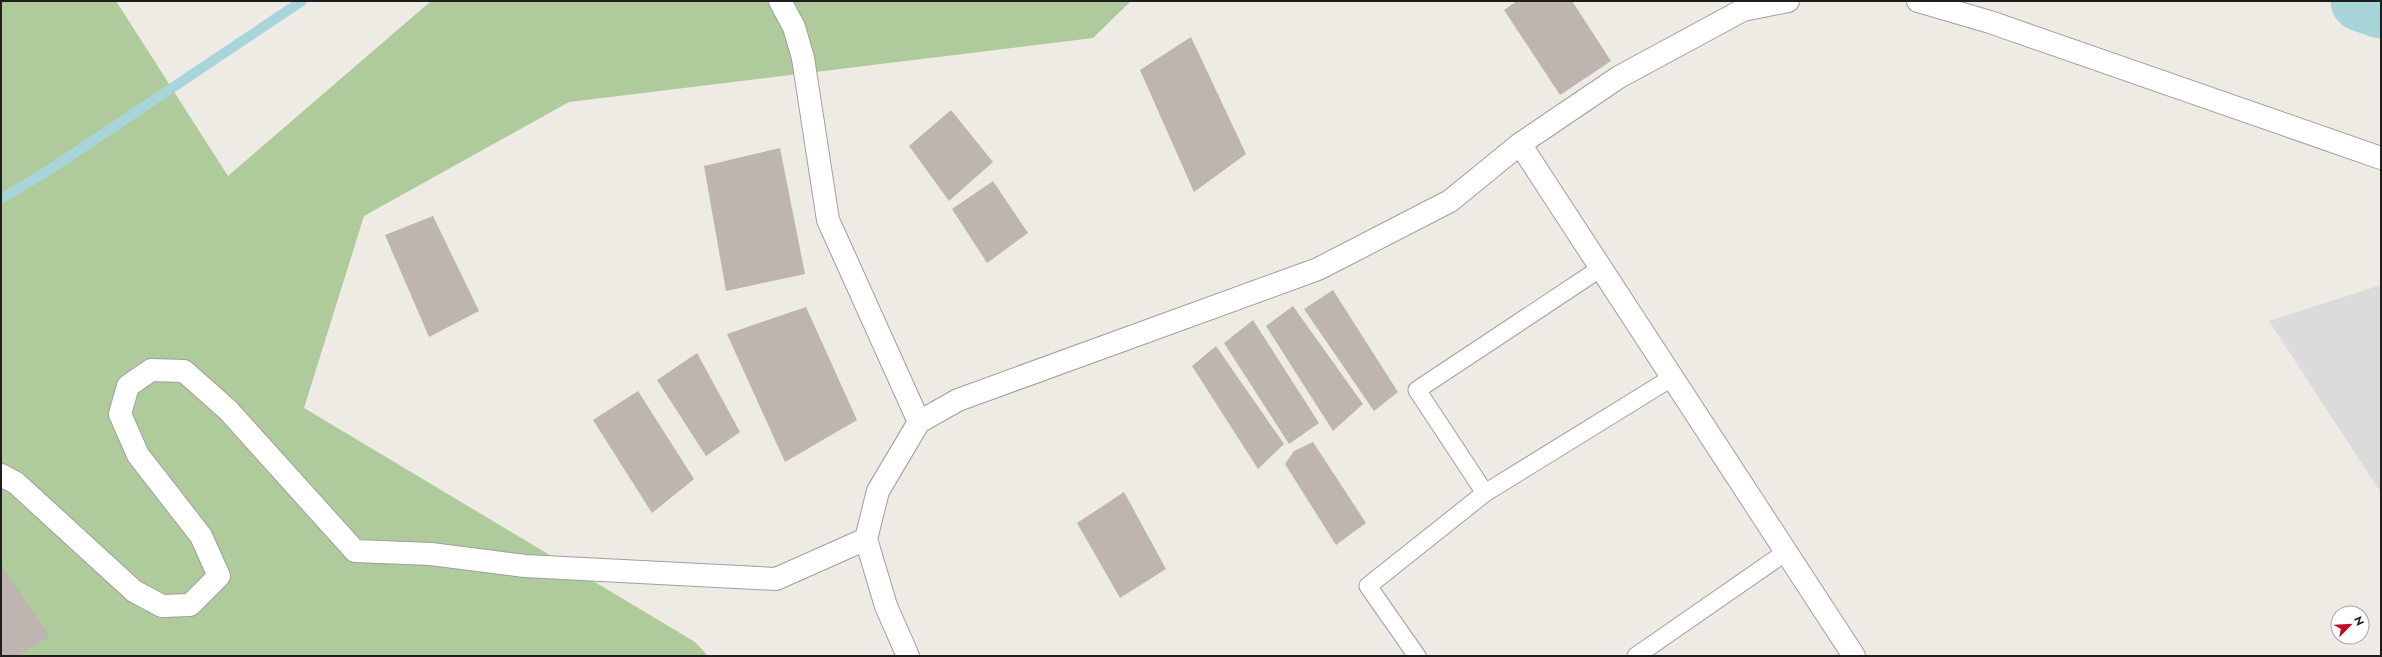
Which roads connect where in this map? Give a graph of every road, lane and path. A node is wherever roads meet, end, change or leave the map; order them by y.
1 (780, 1) edge
2 (1788, 1) edge
3 (1918, 1) edge
4 (1520, 144) junction
5 (2381, 158) edge
6 (1601, 268) junction
7 (1673, 377) junction
8 (919, 422) junction
9 (1, 475) edge
10 (1485, 493) junction
11 (866, 539) junction
12 (1786, 552) junction
13 (908, 656) edge
14 (1417, 656) edge
15 (1636, 656) edge
16 (1854, 656) edge

1 - 8 street
2 - 4 street
3 - 5 street
4 - 6 street
4 - 8 street
6 - 7 street
6 - 10 lane
7 - 10 lane
7 - 12 street
8 - 11 street
9 - 11 street
10 - 14 lane
11 - 13 street
12 - 15 lane
12 - 16 street

